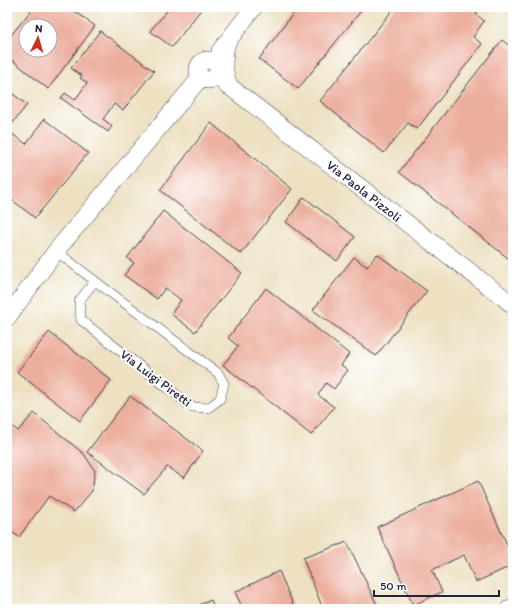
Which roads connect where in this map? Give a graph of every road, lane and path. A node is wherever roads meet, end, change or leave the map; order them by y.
1 (254, 7) edge
2 (227, 42) junction
3 (210, 78) junction
4 (56, 251) junction
5 (95, 280) junction
6 (513, 305) edge
7 (7, 318) edge
8 (513, 607) edge
9 (509, 609) edge

1 - 2 street
2 - 3 street
2 - 3 street
3 - 4 street
3 - 6 street, Via Paola Pizzoli
4 - 5 lane, Via Luigi Piretti
4 - 7 street
5 - 5 lane, Via Luigi Piretti
8 - 9 street

